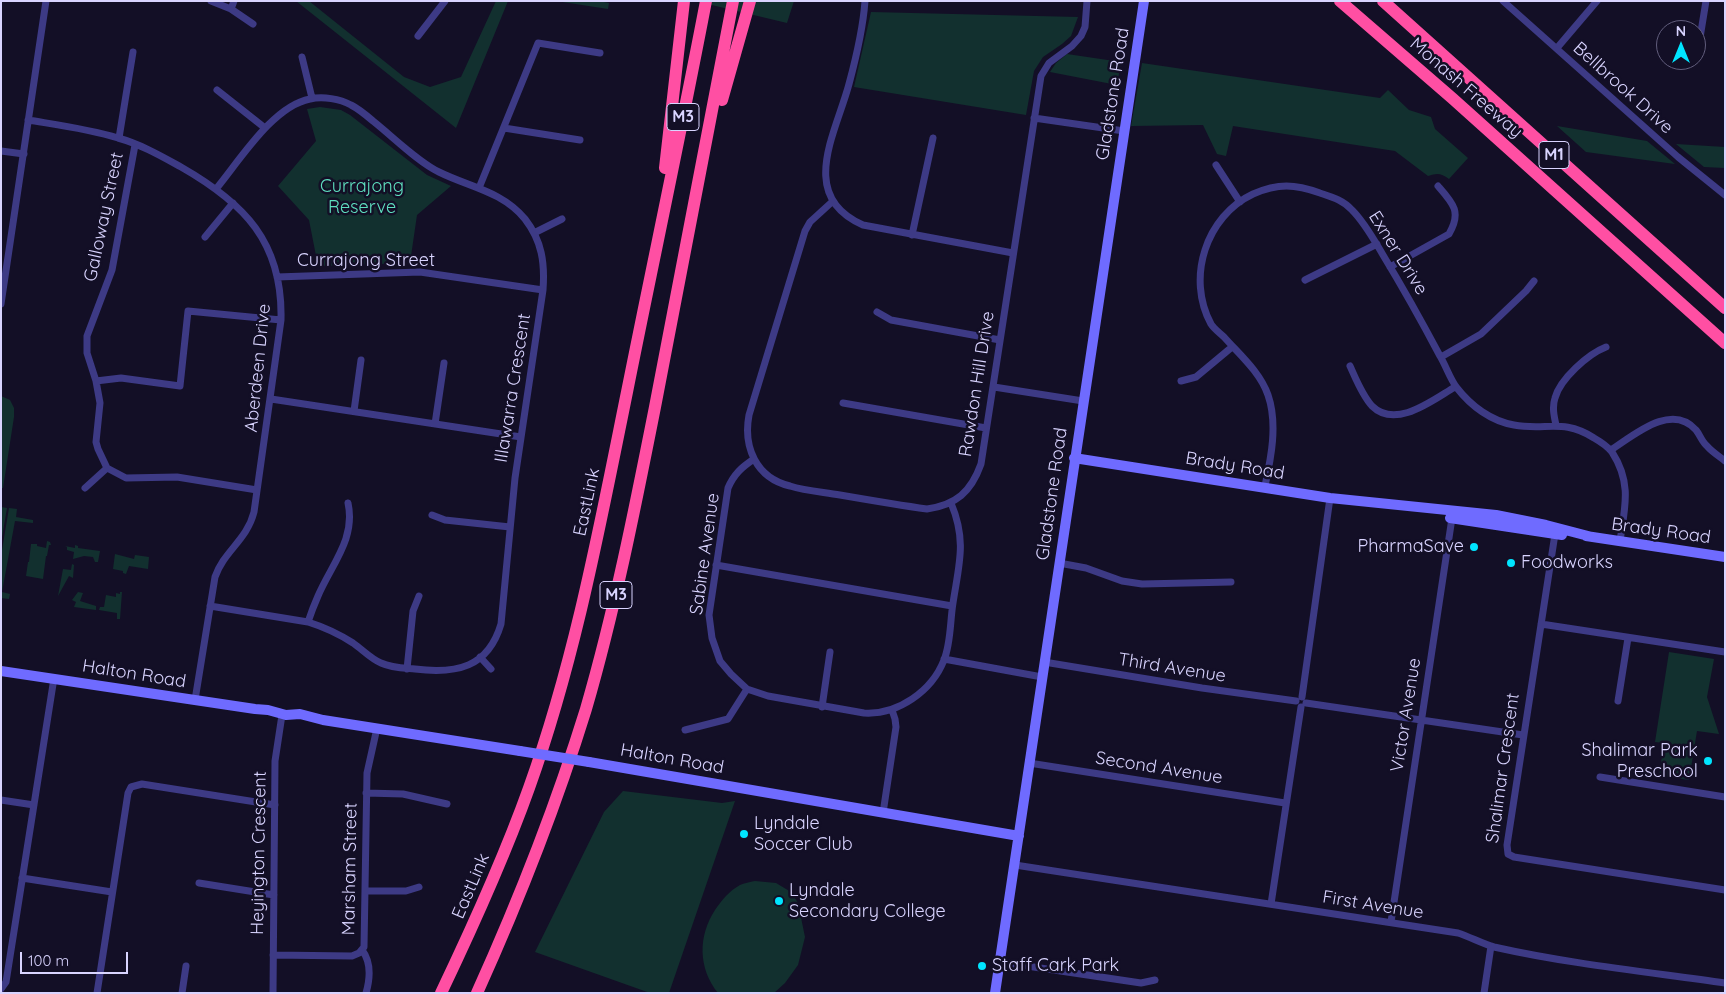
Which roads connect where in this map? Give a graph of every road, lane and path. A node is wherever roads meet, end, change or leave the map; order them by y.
1 (46, 1) edge
2 (211, 1) edge
3 (234, 1) edge
4 (445, 1) edge
5 (684, 1) edge
6 (706, 1) edge
7 (733, 1) edge
8 (750, 1) edge
9 (865, 1) edge
10 (1087, 1) edge
11 (1144, 1) edge
12 (1340, 1) edge
13 (1384, 1) edge
14 (1502, 1) edge
15 (1597, 1) edge
16 (1706, 1) edge
17 (231, 9) junction
18 (1703, 20) edge
19 (253, 24) dead end
20 (418, 36) dead end
21 (1557, 48) junction
22 (133, 52) dead end
23 (600, 53) dead end
24 (302, 57) dead end
25 (217, 90) dead end
26 (312, 98) junction
27 (1034, 118) junction
28 (28, 120) junction
29 (266, 128) junction
30 (504, 128) junction
31 (1124, 131) junction
32 (119, 138) junction
33 (933, 138) dead end
34 (580, 140) dead end
35 (135, 144) junction
36 (1, 151) edge
37 (24, 154) junction
38 (1216, 165) dead end
39 (699, 181) junction
40 (1438, 186) dead end
41 (479, 188) junction
42 (216, 189) junction
43 (1725, 196) edge
44 (833, 201) junction
45 (1240, 202) junction
46 (233, 203) junction
47 (562, 218) dead end
48 (534, 233) junction
49 (658, 233) junction
50 (912, 235) junction
51 (205, 237) dead end
52 (1377, 244) junction
53 (1013, 253) junction
54 (1390, 267) junction
55 (277, 277) junction
56 (1305, 280) dead end
57 (1534, 281) dead end
58 (543, 290) junction
59 (1, 304) edge
60 (1725, 308) edge
61 (877, 312) dead end
62 (281, 320) junction
63 (1000, 340) junction
64 (1725, 343) edge
65 (1232, 347) junction
66 (1606, 347) dead end
67 (1441, 357) junction
68 (361, 360) dead end
69 (444, 363) dead end
70 (1350, 366) dead end
71 (96, 381) junction
72 (1181, 381) dead end
73 (1455, 386) junction
74 (994, 387) junction
75 (271, 399) junction
76 (1083, 400) junction
77 (843, 403) dead end
78 (354, 412) junction
79 (435, 424) junction
80 (1556, 425) junction
81 (986, 428) junction
82 (521, 438) junction
83 (1610, 450) junction
84 (1074, 458) junction
85 (754, 459) junction
86 (1725, 461) edge
87 (108, 468) junction
88 (1264, 486) junction
89 (86, 488) dead end
90 (257, 490) junction
91 (1330, 498) junction
92 (348, 503) dead end
93 (951, 503) junction
94 (432, 515) dead end
95 (1453, 515) junction
96 (510, 526) junction
97 (1555, 531) junction
98 (1620, 541) junction
99 (1725, 557) edge
100 (1059, 563) junction
101 (716, 565) junction
102 (1231, 582) dead end
103 (419, 596) dead end
104 (210, 606) junction
105 (952, 606) junction
106 (308, 622) junction
107 (1541, 624) junction
108 (1628, 638) junction
109 (830, 652) dead end
110 (1725, 652) edge
111 (480, 657) junction
112 (944, 659) junction
113 (1044, 662) junction
114 (407, 668) junction
115 (4, 670) edge
116 (491, 670) dead end
117 (1042, 677) junction
118 (54, 678) junction
119 (746, 688) junction
120 (195, 700) junction
121 (1618, 701) dead end
122 (1301, 702) junction
123 (822, 706) junction
124 (892, 710) junction
125 (282, 717) junction
126 (1421, 720) junction
127 (376, 728) junction
128 (685, 730) dead end
129 (1523, 735) junction
130 (1029, 763) junction
131 (1600, 777) dead end
132 (366, 793) junction
133 (1725, 797) edge
134 (1, 800) edge
135 (1285, 803) junction
136 (448, 804) dead end
137 (34, 805) junction
138 (275, 805) junction
139 (883, 813) junction
140 (1019, 836) junction
141 (1015, 865) junction
142 (22, 878) junction
143 (198, 883) dead end
144 (420, 887) dead end
145 (1725, 890) edge
146 (365, 891) junction
147 (112, 892) junction
148 (274, 895) junction
149 (1270, 904) junction
150 (1391, 922) junction
151 (1492, 946) junction
152 (362, 950) junction
153 (273, 955) junction
154 (1000, 962) junction
155 (186, 966) dead end
156 (1155, 980) dead end
157 (1725, 983) edge
158 (1, 989) edge
159 (97, 993) edge
160 (182, 993) edge
161 (273, 993) edge
162 (366, 993) edge
163 (441, 993) edge
164 (477, 993) edge
165 (995, 993) edge
166 (1484, 993) edge

1 - 28 street
2 - 17 street
3 - 17 street
4 - 20 street
5 - 49 highway
6 - 49 highway, EastLink / M3
7 - 39 highway, M3
8 - 39 highway
9 - 44 street
10 - 27 street, Rawdon Hill Drive
11 - 31 main road, Gladstone Road
12 - 64 highway, Monash Freeway / M1
13 - 60 highway, Monash Freeway / M1
14 - 21 street, Bellbrook Drive
15 - 21 street
16 - 18 street
17 - 19 street
21 - 43 street, Bellbrook Drive
22 - 32 street
23 - 30 street
24 - 26 street
25 - 29 street
26 - 29 street, Illawarra Crescent
26 - 41 street, Illawarra Crescent
27 - 31 street
27 - 53 street, Rawdon Hill Drive
28 - 32 street, Aberdeen Drive
28 - 37 street
29 - 42 street, Illawarra Crescent
30 - 34 street
30 - 41 street
31 - 76 main road, Gladstone Road
32 - 35 street, Aberdeen Drive
33 - 50 street
35 - 42 street, Aberdeen Drive
35 - 71 street, Galloway Street
36 - 37 street
37 - 59 street
38 - 45 street
39 - 164 highway, M3
40 - 54 street
41 - 48 street, Illawarra Crescent
42 - 46 street, Aberdeen Drive
44 - 50 street
44 - 85 street, Rawdon Hill Drive
45 - 52 street, Exner Drive
45 - 65 street, Exner Drive
46 - 51 street
46 - 55 street, Aberdeen Drive
47 - 48 street
48 - 58 street, Illawarra Crescent
49 - 163 highway, EastLink / M3
50 - 53 street
52 - 54 street, Exner Drive
52 - 56 street
53 - 63 street, Rawdon Hill Drive
54 - 67 street, Exner Drive
55 - 58 street, Currajong Street
55 - 62 street, Aberdeen Drive
57 - 67 street
58 - 82 street, Illawarra Crescent
61 - 63 street
62 - 71 street
62 - 75 street, Aberdeen Drive
63 - 74 street, Rawdon Hill Drive
65 - 72 street
65 - 88 street, Exner Drive
66 - 80 street
67 - 73 street, Exner Drive
68 - 78 street
69 - 79 street
70 - 73 street
71 - 87 street, Galloway Street
73 - 80 street, Exner Drive
74 - 76 street
74 - 81 street, Rawdon Hill Drive
75 - 78 street
75 - 90 street, Aberdeen Drive
76 - 84 main road, Gladstone Road
77 - 81 street
78 - 79 street
79 - 82 street
80 - 83 street, Exner Drive
81 - 93 street, Rawdon Hill Drive
82 - 96 street, Illawarra Crescent
83 - 86 street
83 - 98 street, Exner Drive
84 - 88 main road, Brady Road
84 - 100 main road, Gladstone Road
85 - 93 street, Rawdon Hill Drive
85 - 101 street, Sabine Avenue
87 - 89 street
87 - 90 street
88 - 91 main road, Brady Road
90 - 104 street, Aberdeen Drive
91 - 95 main road, Brady Road
91 - 122 street
92 - 106 street
93 - 105 street, Sabine Avenue
94 - 96 street
95 - 97 main road, Brady Road
95 - 126 street, Victor Avenue
96 - 111 street, Illawarra Crescent
97 - 98 main road, Brady Road
97 - 107 street, Shalimar Crescent
98 - 99 main road, Brady Road
100 - 102 street
100 - 113 main road, Gladstone Road
101 - 105 street
101 - 119 street, Sabine Avenue
103 - 114 street
104 - 106 street, Illawarra Crescent
104 - 120 street, Aberdeen Drive
105 - 112 street, Sabine Avenue
106 - 114 street, Illawarra Crescent
107 - 108 street
107 - 129 street, Shalimar Crescent
108 - 110 street
108 - 121 street
109 - 123 street
111 - 114 street, Illawarra Crescent
111 - 116 street
112 - 117 street
112 - 124 street, Sabine Avenue
113 - 117 main road, Gladstone Road
113 - 122 street, Third Avenue
115 - 118 main road, Halton Road
117 - 130 main road, Gladstone Road
118 - 120 main road, Halton Road
118 - 137 street
119 - 123 street, Sabine Avenue
119 - 128 street
120 - 125 main road, Halton Road
122 - 126 street, Third Avenue
122 - 135 street
123 - 124 street, Sabine Avenue
124 - 139 street
125 - 127 main road, Halton Road
125 - 138 street, Heyington Crescent
126 - 129 street, Third Avenue
126 - 150 street, Victor Avenue
127 - 132 street, Marsham Street
127 - 139 main road, Halton Road, bridge
129 - 145 street, Shalimar Crescent
130 - 135 street, Second Avenue
130 - 140 main road, Gladstone Road
131 - 133 street
132 - 136 street
132 - 146 street, Marsham Street
134 - 137 street
135 - 149 street
137 - 142 street
138 - 147 street
138 - 148 street, Heyington Crescent
139 - 140 main road, Halton Road
140 - 141 main road, Gladstone Road
141 - 149 street, First Avenue
141 - 154 main road, Gladstone Road
142 - 147 street
142 - 158 street
143 - 148 street
144 - 146 street
146 - 152 street, Marsham Street
147 - 159 street
148 - 153 street, Heyington Crescent
149 - 150 street, First Avenue
150 - 151 street, First Avenue
151 - 157 street, First Avenue
151 - 166 street
152 - 153 street, Marsham Street
152 - 162 street
153 - 161 street, Heyington Crescent
154 - 156 street
154 - 165 main road, Gladstone Road
155 - 160 street

